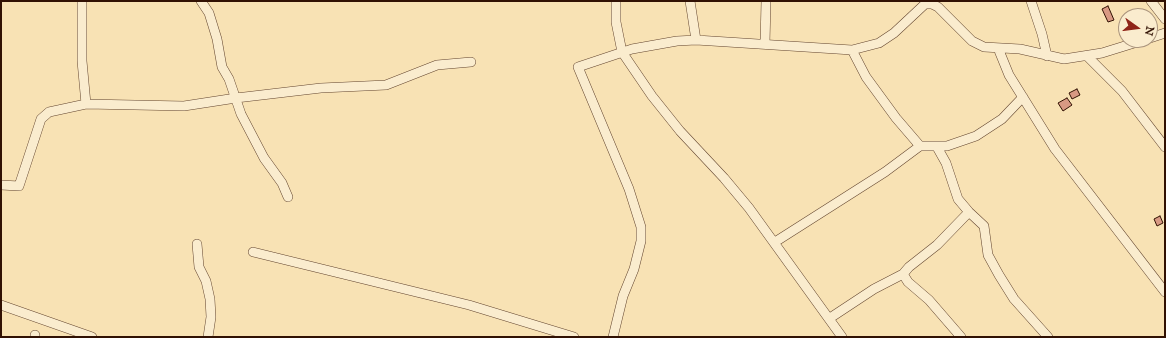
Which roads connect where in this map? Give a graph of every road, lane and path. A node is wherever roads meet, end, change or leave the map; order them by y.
1 (82, 1) edge
2 (201, 1) edge
3 (616, 1) edge
4 (690, 1) edge
5 (766, 1) edge
6 (1031, 1) edge
7 (1151, 1) edge
8 (1165, 19) edge
9 (696, 40) junction
10 (765, 44) junction
11 (998, 48) junction
12 (1121, 48) edge
13 (852, 50) junction
14 (622, 52) junction
15 (1047, 56) junction
16 (1087, 56) junction
17 (471, 62) dead end
18 (1024, 97) junction
19 (236, 98) junction
20 (86, 104) junction
21 (920, 146) junction
22 (1165, 146) edge
23 (937, 147) junction
24 (1, 185) edge
25 (288, 197) dead end
26 (969, 212) junction
27 (775, 242) junction
28 (197, 244) dead end
29 (253, 252) dead end
30 (904, 274) junction
31 (1165, 292) edge
32 (1, 305) edge
33 (830, 318) junction
34 (210, 336) edge
35 (92, 337) edge
36 (574, 337) edge
37 (613, 337) edge
38 (842, 337) edge
39 (961, 337) edge
40 (1048, 337) edge

1 - 20 street
2 - 19 street
3 - 14 street
4 - 9 street
5 - 10 street
6 - 15 street
7 - 8 street
9 - 10 street
9 - 14 street
10 - 13 street
11 - 13 street
11 - 15 street
11 - 18 street
12 - 16 street
13 - 21 street
14 - 27 street
14 - 37 street
15 - 16 street
16 - 22 street
17 - 19 street
18 - 23 street
18 - 31 street
19 - 20 street
19 - 25 street
20 - 24 street
21 - 23 street
21 - 27 street
23 - 26 street
26 - 30 street
26 - 40 street
27 - 33 street
28 - 34 street
29 - 36 street
30 - 33 street
30 - 39 street
32 - 35 street
33 - 38 street

